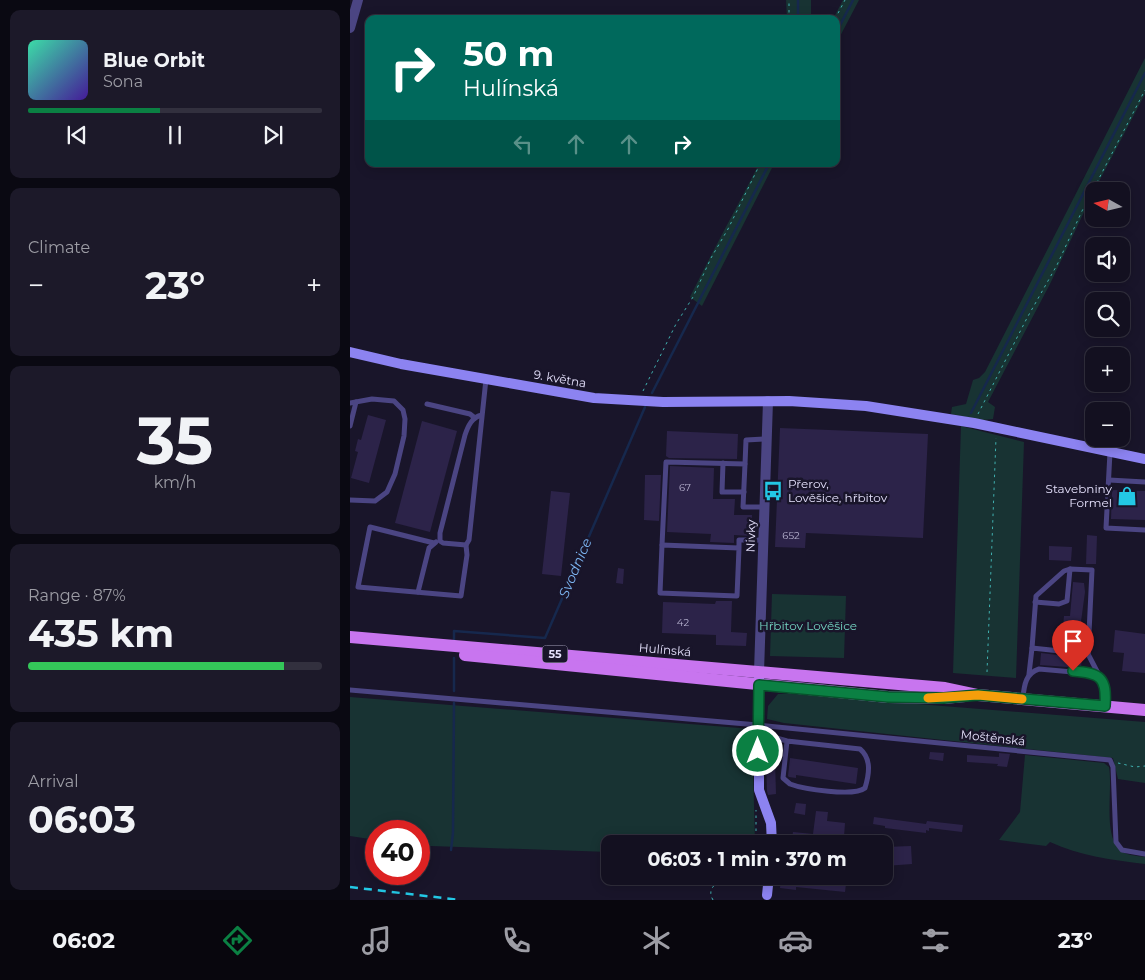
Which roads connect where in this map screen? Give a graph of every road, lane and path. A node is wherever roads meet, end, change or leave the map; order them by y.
1 (358, 0) edge
2 (789, 0) edge
3 (845, 0) edge
4 (789, 15) edge
5 (837, 15) edge
6 (350, 28) edge
7 (1145, 90) edge
8 (759, 167) edge
9 (350, 352) edge
10 (486, 379) junction
11 (638, 400) junction
12 (768, 401) junction
13 (353, 402) edge
14 (427, 404) dead end
15 (482, 415) junction
16 (476, 418) junction
17 (974, 422) junction
18 (350, 426) edge
19 (996, 428) junction
20 (767, 439) junction
21 (1110, 451) junction
22 (1145, 459) edge
23 (723, 464) junction
24 (745, 464) junction
25 (1109, 480) junction
26 (1145, 482) edge
27 (744, 492) junction
28 (350, 500) edge
29 (765, 507) junction
30 (1145, 530) edge
31 (764, 540) junction
32 (440, 541) junction
33 (434, 543) junction
34 (466, 545) junction
35 (662, 545) junction
36 (739, 548) junction
37 (1070, 568) junction
38 (418, 592) junction
39 (1035, 602) junction
40 (761, 624) junction
41 (804, 626) dead end
42 (350, 637) edge
43 (350, 646) edge
44 (1032, 648) junction
45 (1088, 654) junction
46 (759, 672) junction
47 (987, 672) dead end
48 (1030, 674) junction
49 (1100, 677) junction
50 (759, 685) junction
51 (350, 690) edge
52 (978, 695) junction
53 (1022, 699) junction
54 (1105, 706) junction
55 (1145, 710) edge
56 (758, 731) junction
57 (787, 741) junction
58 (1110, 760) junction
59 (1145, 766) edge
60 (760, 793) junction
61 (756, 835) edge
62 (772, 835) edge
63 (1145, 854) edge
64 (714, 885) edge
65 (769, 885) edge
66 (767, 895) dead end
67 (713, 900) edge

1 - 6 street
2 - 4 path
3 - 5 path
7 - 17 path
8 - 11 path
9 - 10 street, 9. května
10 - 11 street, 9. května
10 - 15 lane
11 - 12 street, 9. května
12 - 17 street, 9. května
12 - 20 street, Nivky
13 - 18 lane
13 - 28 lane
14 - 16 lane
15 - 16 lane
15 - 34 lane
16 - 32 lane
17 - 19 street, 9. května
19 - 21 street, 9. května
19 - 47 path
20 - 24 lane
20 - 29 street, Nivky
21 - 22 street, 9. května
21 - 25 lane
23 - 24 lane
23 - 27 lane
23 - 35 lane
24 - 27 lane
25 - 26 lane
25 - 30 lane
27 - 29 lane
29 - 31 street, Nivky
31 - 36 lane
31 - 40 street, Nivky
32 - 33 lane
32 - 34 lane
33 - 38 lane
33 - 38 lane
34 - 38 lane
35 - 36 lane
35 - 36 lane
37 - 39 lane
37 - 39 lane
37 - 45 lane
39 - 44 lane
40 - 41 path
40 - 46 street, Nivky
42 - 46 main road, Hulínská / 55
43 - 50 main road, Hulínská / 55
44 - 45 lane
44 - 48 lane
45 - 49 lane
46 - 50 street
46 - 52 main road, Hulínská / 55
48 - 49 lane
48 - 53 lane
49 - 54 lane
50 - 52 main road, Hulínská / 55
50 - 56 street
51 - 56 lane
52 - 53 main road, Hulínská / 55
53 - 54 main road, Hulínská / 55
54 - 55 main road, Hulínská / 55
56 - 57 lane
56 - 58 lane, Moštěnská
56 - 60 street
57 - 57 lane
58 - 59 path
58 - 63 lane
60 - 61 path
60 - 62 street
64 - 67 path
65 - 66 street

